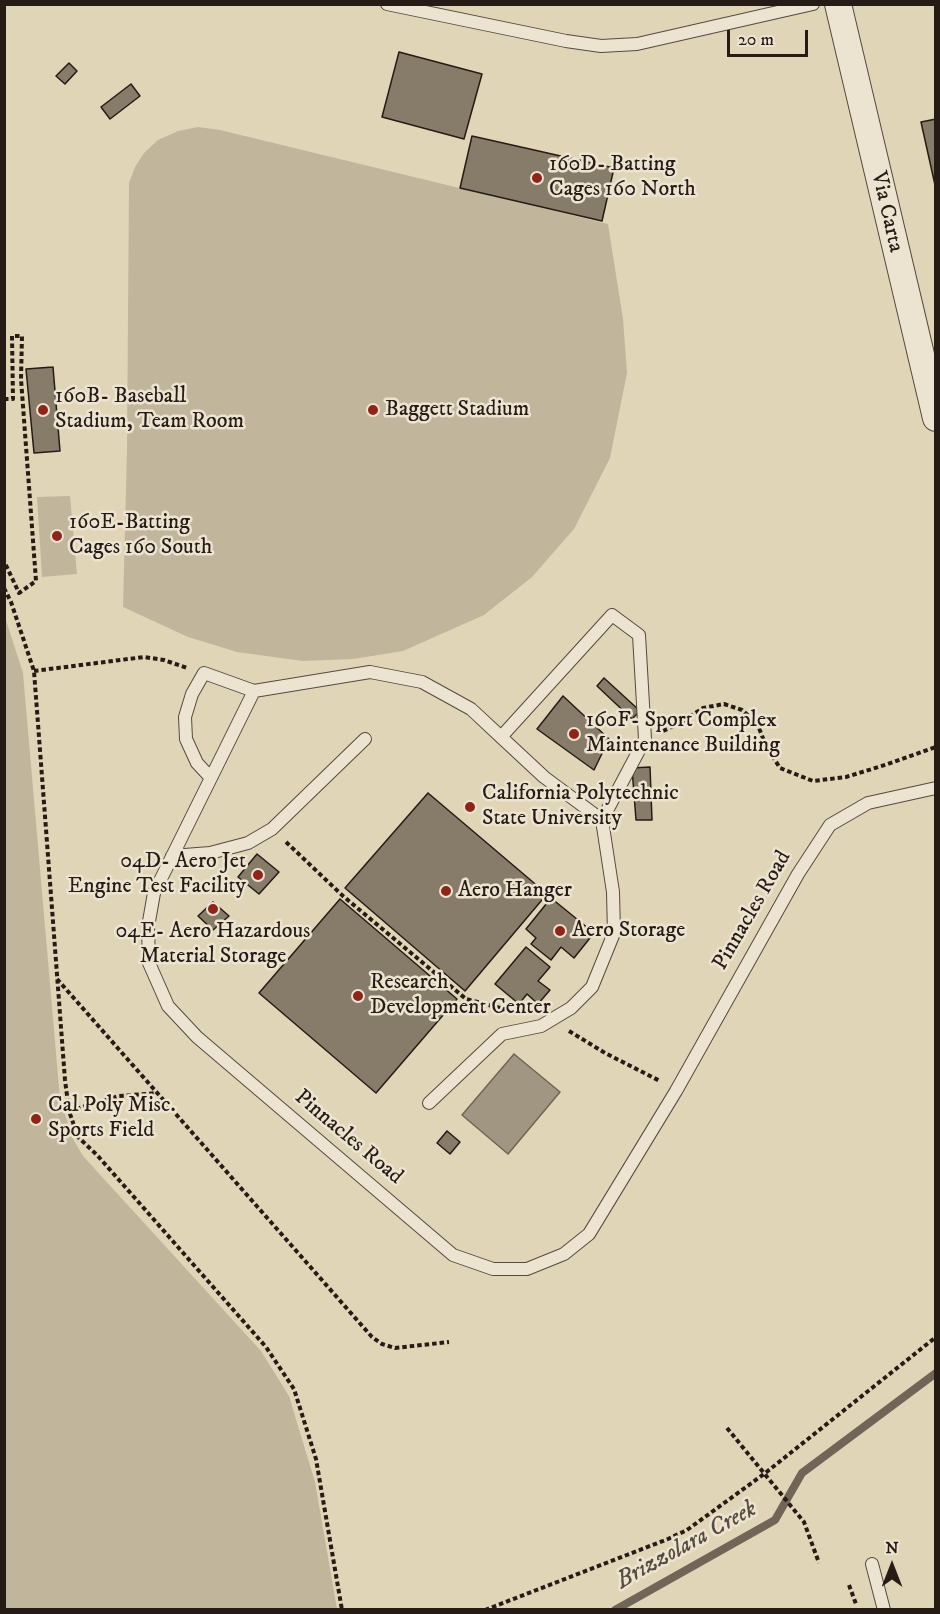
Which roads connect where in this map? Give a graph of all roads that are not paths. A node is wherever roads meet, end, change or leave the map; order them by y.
1 (387, 4) edge
2 (813, 4) edge
3 (838, 4) edge
4 (927, 352) edge
5 (936, 418) edge
6 (254, 691) junction
7 (501, 737) junction
8 (365, 739) dead end
9 (211, 778) junction
10 (936, 789) edge
11 (602, 820) junction
12 (172, 856) junction
13 (429, 1103) dead end
14 (872, 1564) dead end
15 (884, 1610) edge

1 - 2 lane
3 - 4 street, Via Carta
4 - 5 street, Via Carta
6 - 7 lane
6 - 9 lane, Pinnacles Road
6 - 9 lane
7 - 11 lane
7 - 11 lane
8 - 12 lane
9 - 12 lane, Pinnacles Road
10 - 12 lane, Pinnacles Road
11 - 13 lane
14 - 15 lane

